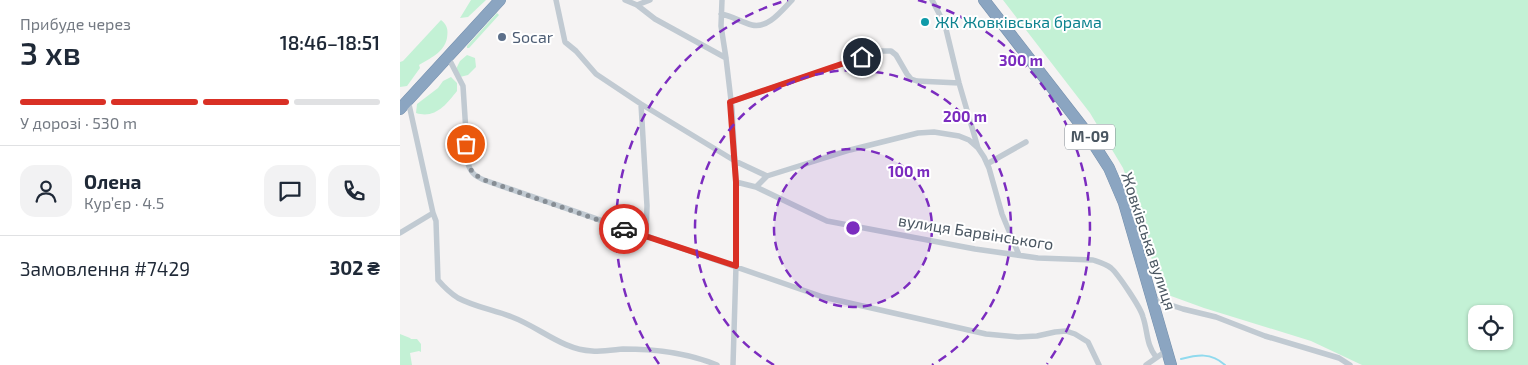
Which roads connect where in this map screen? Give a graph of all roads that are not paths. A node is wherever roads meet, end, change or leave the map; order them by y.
1 (500, 0) edge
2 (556, 0) edge
3 (626, 0) edge
4 (650, 0) edge
5 (722, 0) edge
6 (792, 0) edge
7 (932, 0) edge
8 (984, 0) edge
9 (637, 5) junction
10 (721, 14) junction
11 (448, 57) junction
12 (726, 58) junction
13 (959, 83) junction
14 (408, 100) junction
15 (730, 102) junction
16 (641, 104) junction
17 (400, 108) edge
18 (1026, 142) dead end
19 (978, 148) junction
20 (735, 161) junction
21 (987, 164) junction
22 (767, 176) junction
23 (736, 182) junction
24 (756, 187) junction
25 (433, 213) junction
26 (400, 233) edge
27 (646, 237) junction
28 (1019, 255) junction
29 (736, 266) junction
30 (1152, 298) junction
31 (1161, 354) junction
32 (717, 365) edge
33 (733, 365) edge
34 (1099, 365) edge
35 (1146, 365) edge
36 (1171, 365) edge
37 (1350, 365) edge

1 - 11 highway
2 - 16 street
3 - 9 street
4 - 9 street
5 - 10 street
6 - 10 street
7 - 13 street
8 - 30 highway, Жовківська вулиця / М-09
9 - 12 street
10 - 12 street
11 - 14 highway
11 - 27 street
12 - 15 street
13 - 15 street
13 - 19 street
14 - 17 highway
14 - 25 street
15 - 20 street
16 - 20 street
16 - 27 street
18 - 21 street
19 - 21 street
19 - 22 street
20 - 22 street
20 - 23 street
21 - 28 street
22 - 24 street
23 - 24 street, вулиця Барвінського
23 - 29 street
24 - 28 street, вулиця Барвінського
25 - 26 street
25 - 32 street
27 - 29 street
28 - 31 street, вулиця Барвінського
29 - 33 street
29 - 34 street
30 - 31 highway, Жовківська вулиця / М-09
30 - 37 street
31 - 35 street
31 - 36 highway, М-09

